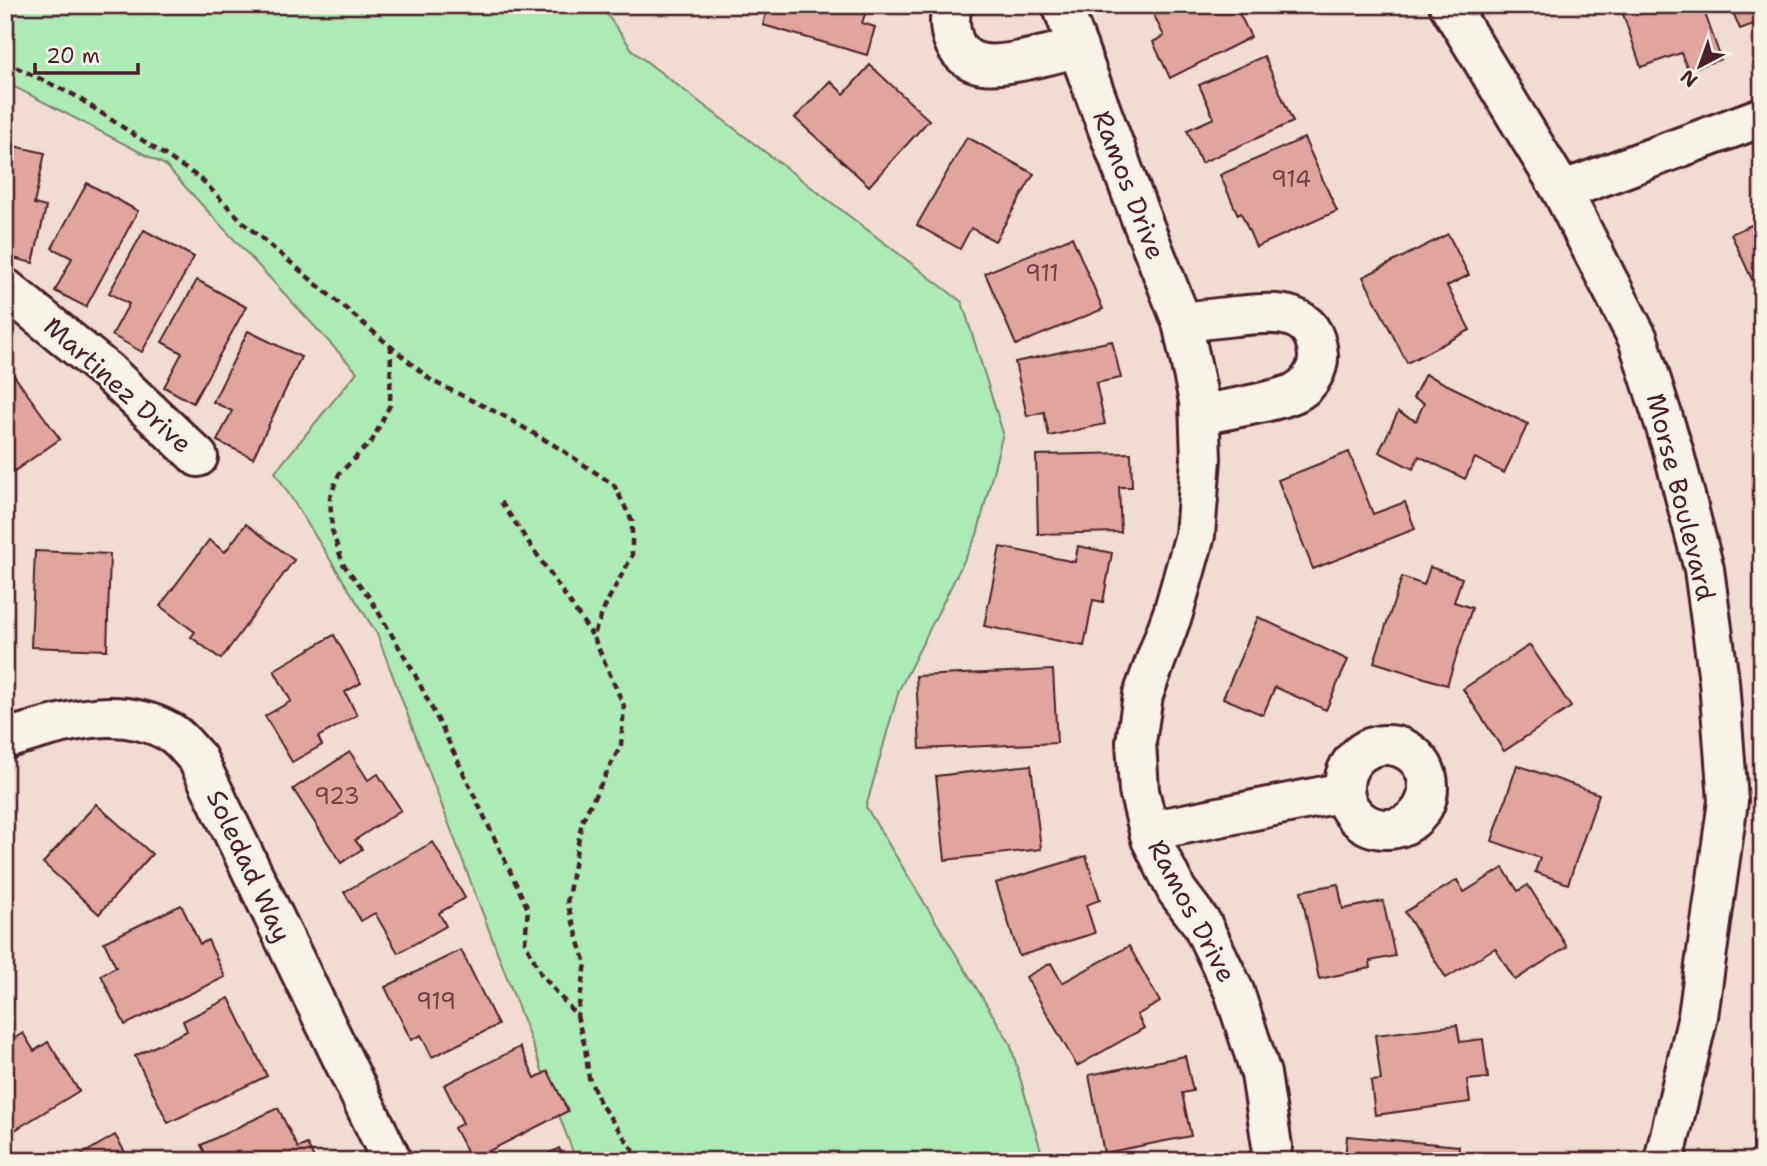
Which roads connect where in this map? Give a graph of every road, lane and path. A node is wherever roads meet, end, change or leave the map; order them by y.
1 (952, 5) edge
2 (1062, 5) edge
3 (1449, 5) edge
4 (1078, 47) junction
5 (5, 62) edge
6 (1762, 117) edge
7 (1562, 191) junction
8 (5, 288) edge
9 (1182, 322) junction
10 (391, 345) junction
11 (1200, 415) junction
12 (198, 457) dead end
13 (501, 502) dead end
14 (593, 636) junction
15 (5, 739) edge
16 (1344, 792) dead end
17 (1149, 831) junction
18 (577, 1016) junction
19 (392, 1161) edge
20 (641, 1161) edge
21 (1270, 1161) edge
22 (1664, 1161) edge

1 - 4 street
2 - 4 street, Ramos Drive
3 - 7 street, Morse Boulevard
4 - 9 street, Ramos Drive
5 - 10 path
6 - 7 street
7 - 22 street, Morse Boulevard
8 - 12 street, Martinez Drive
9 - 11 street, Ramos Drive
9 - 11 street
10 - 14 path
10 - 18 path
11 - 17 street, Ramos Drive
13 - 14 path
14 - 18 path
15 - 19 street, Soledad Way
16 - 17 street
17 - 21 street, Ramos Drive
18 - 20 path

